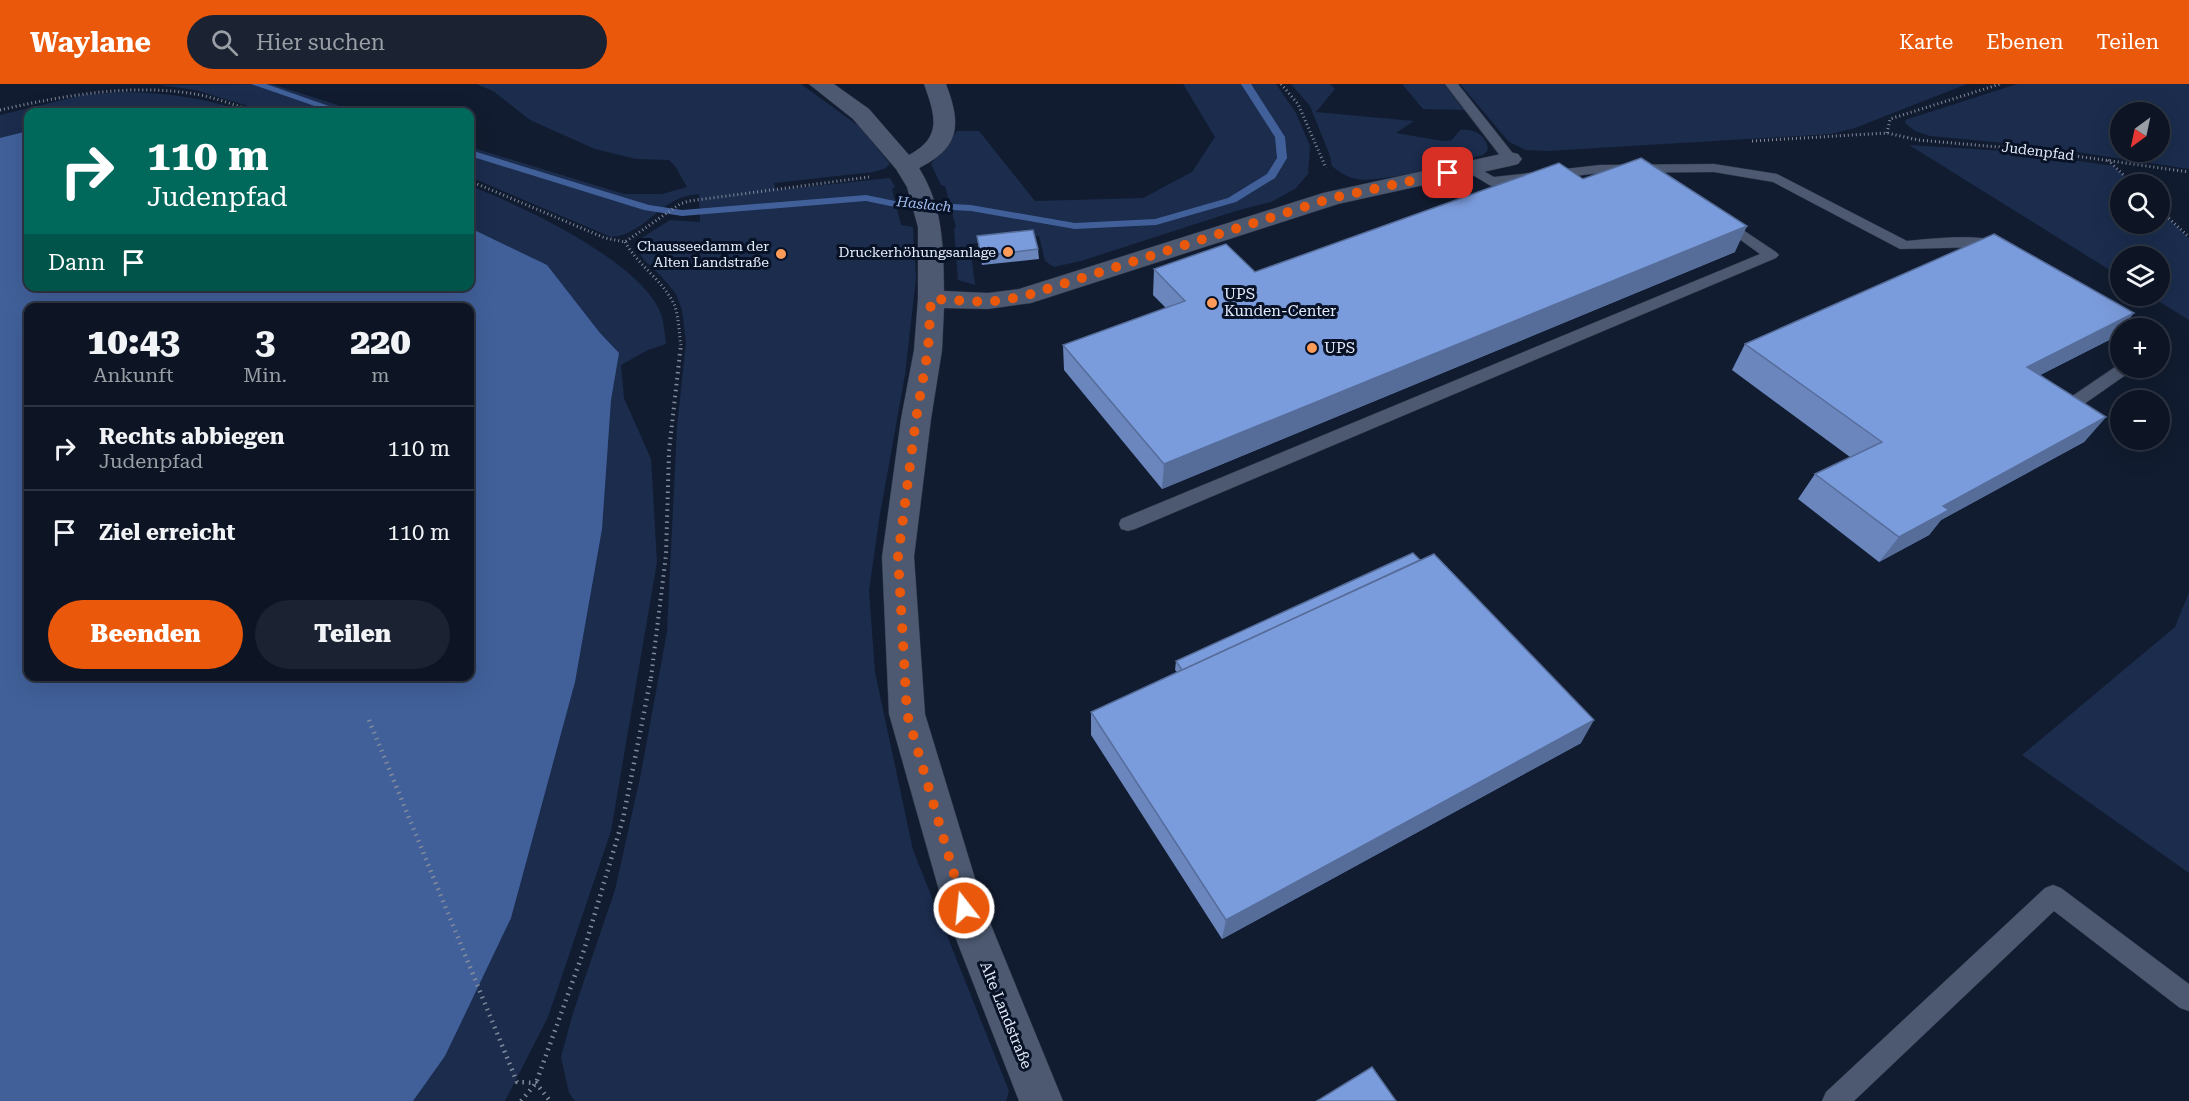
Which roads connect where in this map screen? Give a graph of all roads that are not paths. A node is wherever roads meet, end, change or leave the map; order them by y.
1 (820, 84) edge
2 (935, 84) edge
3 (1451, 84) edge
4 (1510, 159) joint
5 (906, 166) junction
6 (1471, 168) junction
7 (1649, 169) junction
8 (1668, 182) edge
9 (1705, 209) edge
10 (2014, 252) edge
11 (931, 299) junction
12 (2096, 304) edge
13 (2118, 318) edge
14 (2110, 378) edge
15 (2071, 405) edge
16 (1128, 525) dead end
17 (2189, 999) edge
18 (1041, 1101) edge
19 (1835, 1101) edge

1 - 5 street, Alte Landstraße
2 - 5 street
3 - 4 lane
4 - 6 street
5 - 11 street, Alte Landstraße
6 - 7 lane
6 - 11 street
7 - 8 lane
7 - 10 lane
9 - 16 lane
11 - 18 street, Alte Landstraße
12 - 13 lane
14 - 15 lane
17 - 19 lane

